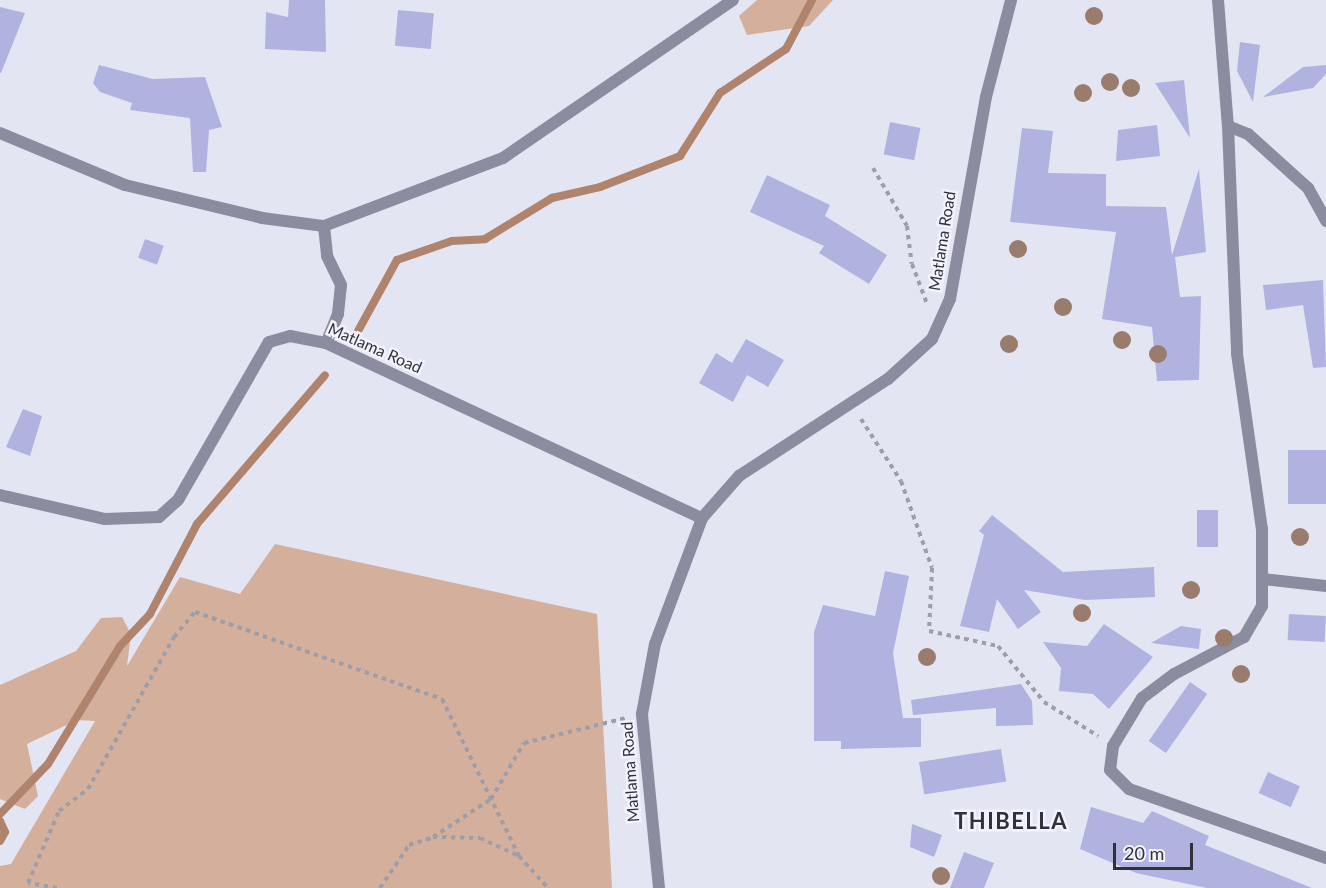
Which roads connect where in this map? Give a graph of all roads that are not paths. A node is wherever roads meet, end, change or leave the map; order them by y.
1 (733, 0) edge
2 (1011, 0) edge
3 (1218, 0) edge
4 (1228, 126) junction
5 (0, 133) edge
6 (1326, 221) edge
7 (324, 226) junction
8 (326, 343) junction
9 (0, 495) edge
10 (702, 518) junction
11 (1263, 579) junction
12 (1326, 586) edge
13 (1326, 858) edge
14 (659, 888) edge

1 - 7 street
2 - 10 street, Matlama Road
3 - 4 street
4 - 6 street
4 - 11 street
5 - 7 street
7 - 8 street
8 - 9 street, Matlama Road
8 - 10 street, Matlama Road
10 - 14 street, Matlama Road
11 - 12 street
11 - 13 street

